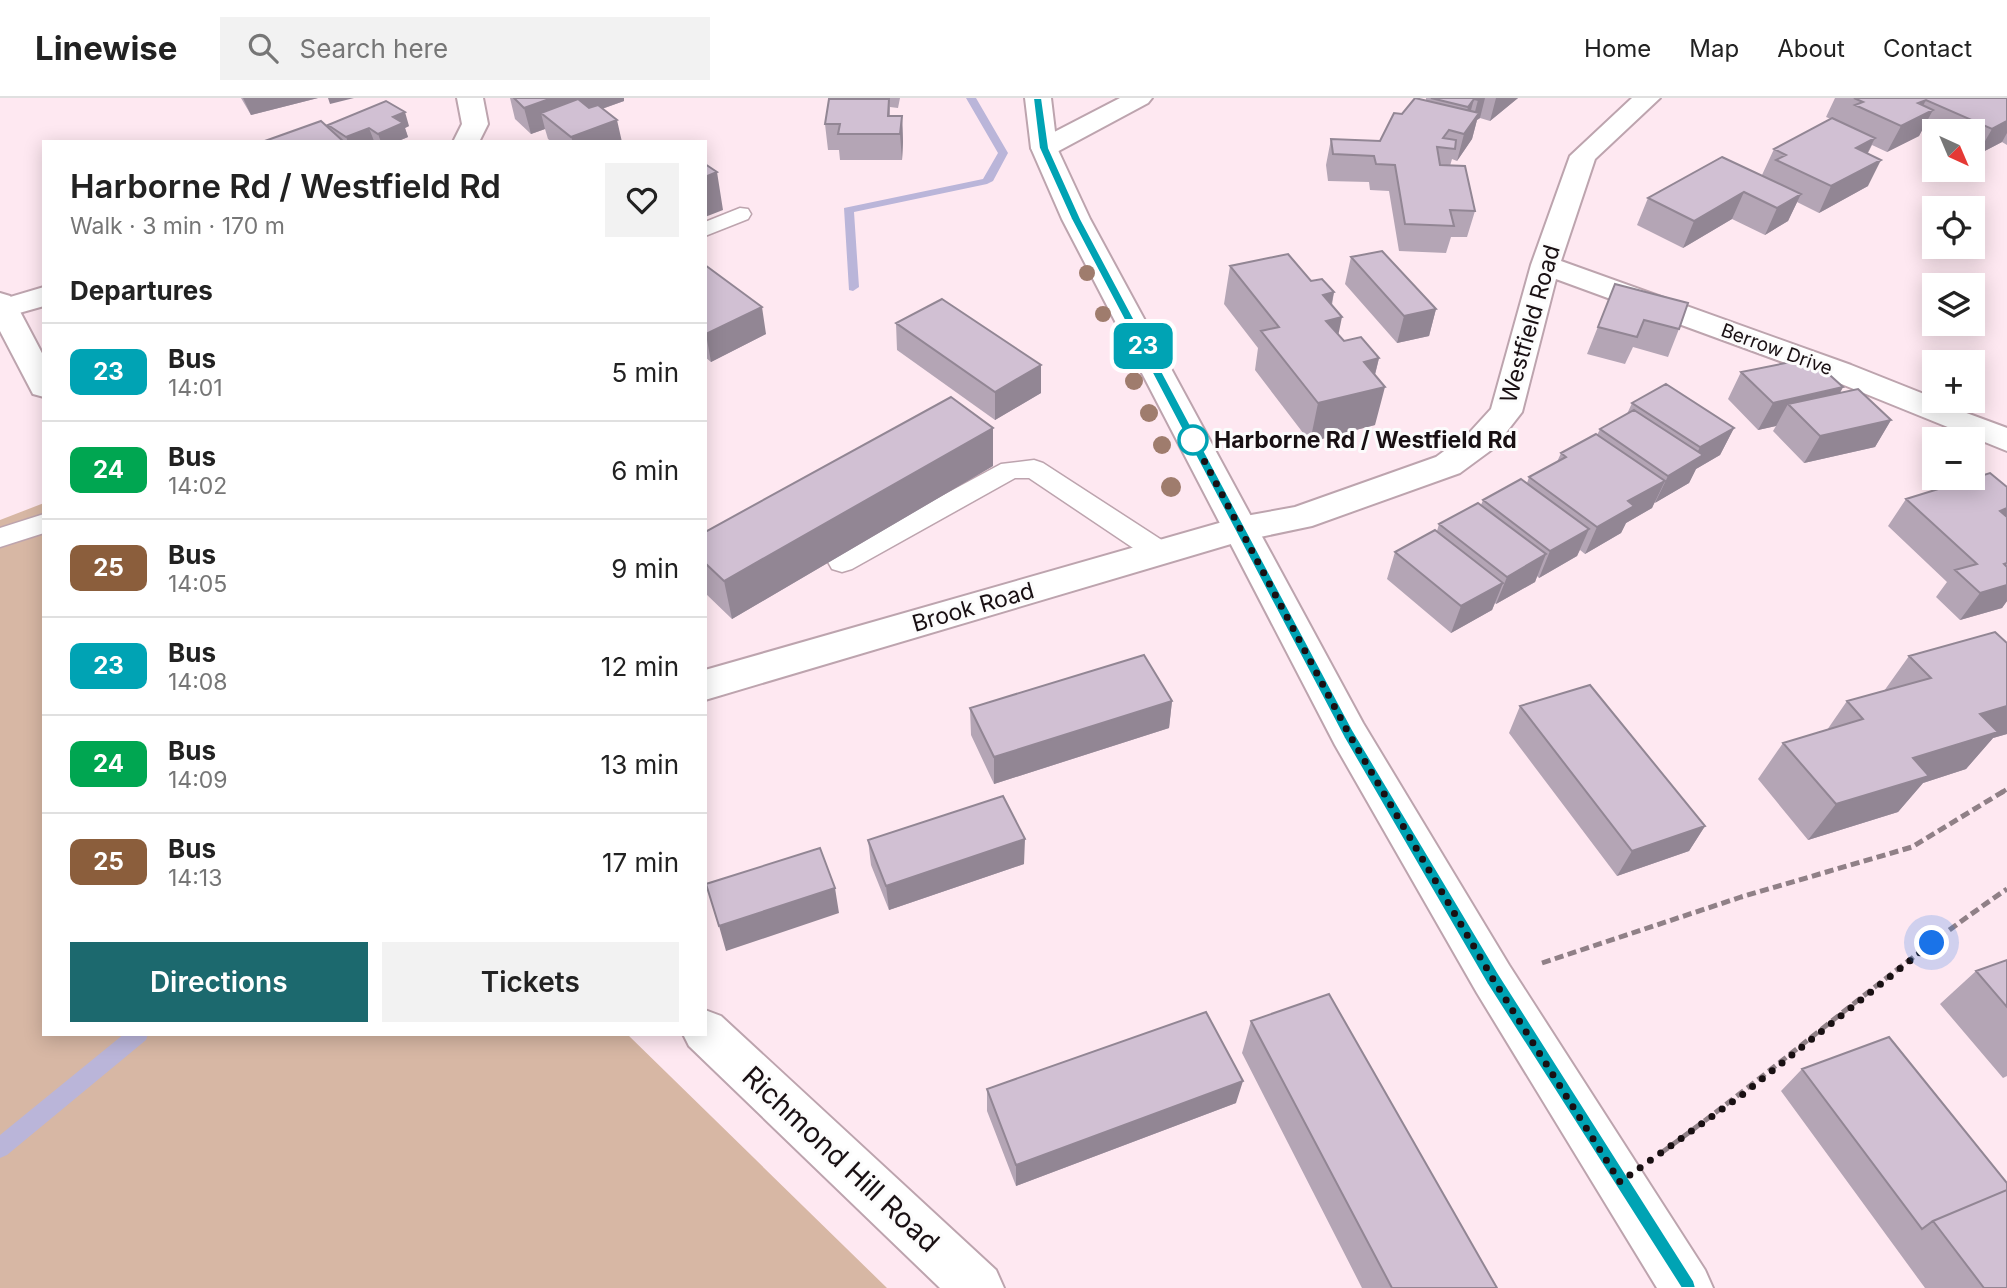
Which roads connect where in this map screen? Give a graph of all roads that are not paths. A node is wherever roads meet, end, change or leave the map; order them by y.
1 (470, 98) edge
2 (1038, 98) edge
3 (1139, 98) edge
4 (1647, 98) edge
5 (467, 140) edge
6 (1044, 148) junction
7 (740, 214) dead end
8 (707, 229) edge
9 (1545, 265) junction
10 (42, 296) edge
11 (2, 304) edge
12 (42, 383) edge
13 (2007, 440) edge
14 (42, 524) edge
15 (1240, 529) junction
16 (0, 538) edge
17 (1161, 553) junction
18 (842, 562) dead end
19 (707, 684) edge
20 (707, 1033) edge
21 (978, 1288) edge
22 (1687, 1288) edge

1 - 5 street
2 - 6 street
3 - 6 street
4 - 9 street, Westfield Road
6 - 15 street
7 - 8 lane
9 - 13 street, Berrow Drive
9 - 15 street, Westfield Road
10 - 11 street
11 - 12 street
14 - 16 lane
15 - 17 street, Brook Road
15 - 22 street
17 - 18 lane
17 - 19 street, Brook Road
20 - 21 street, Richmond Hill Road

